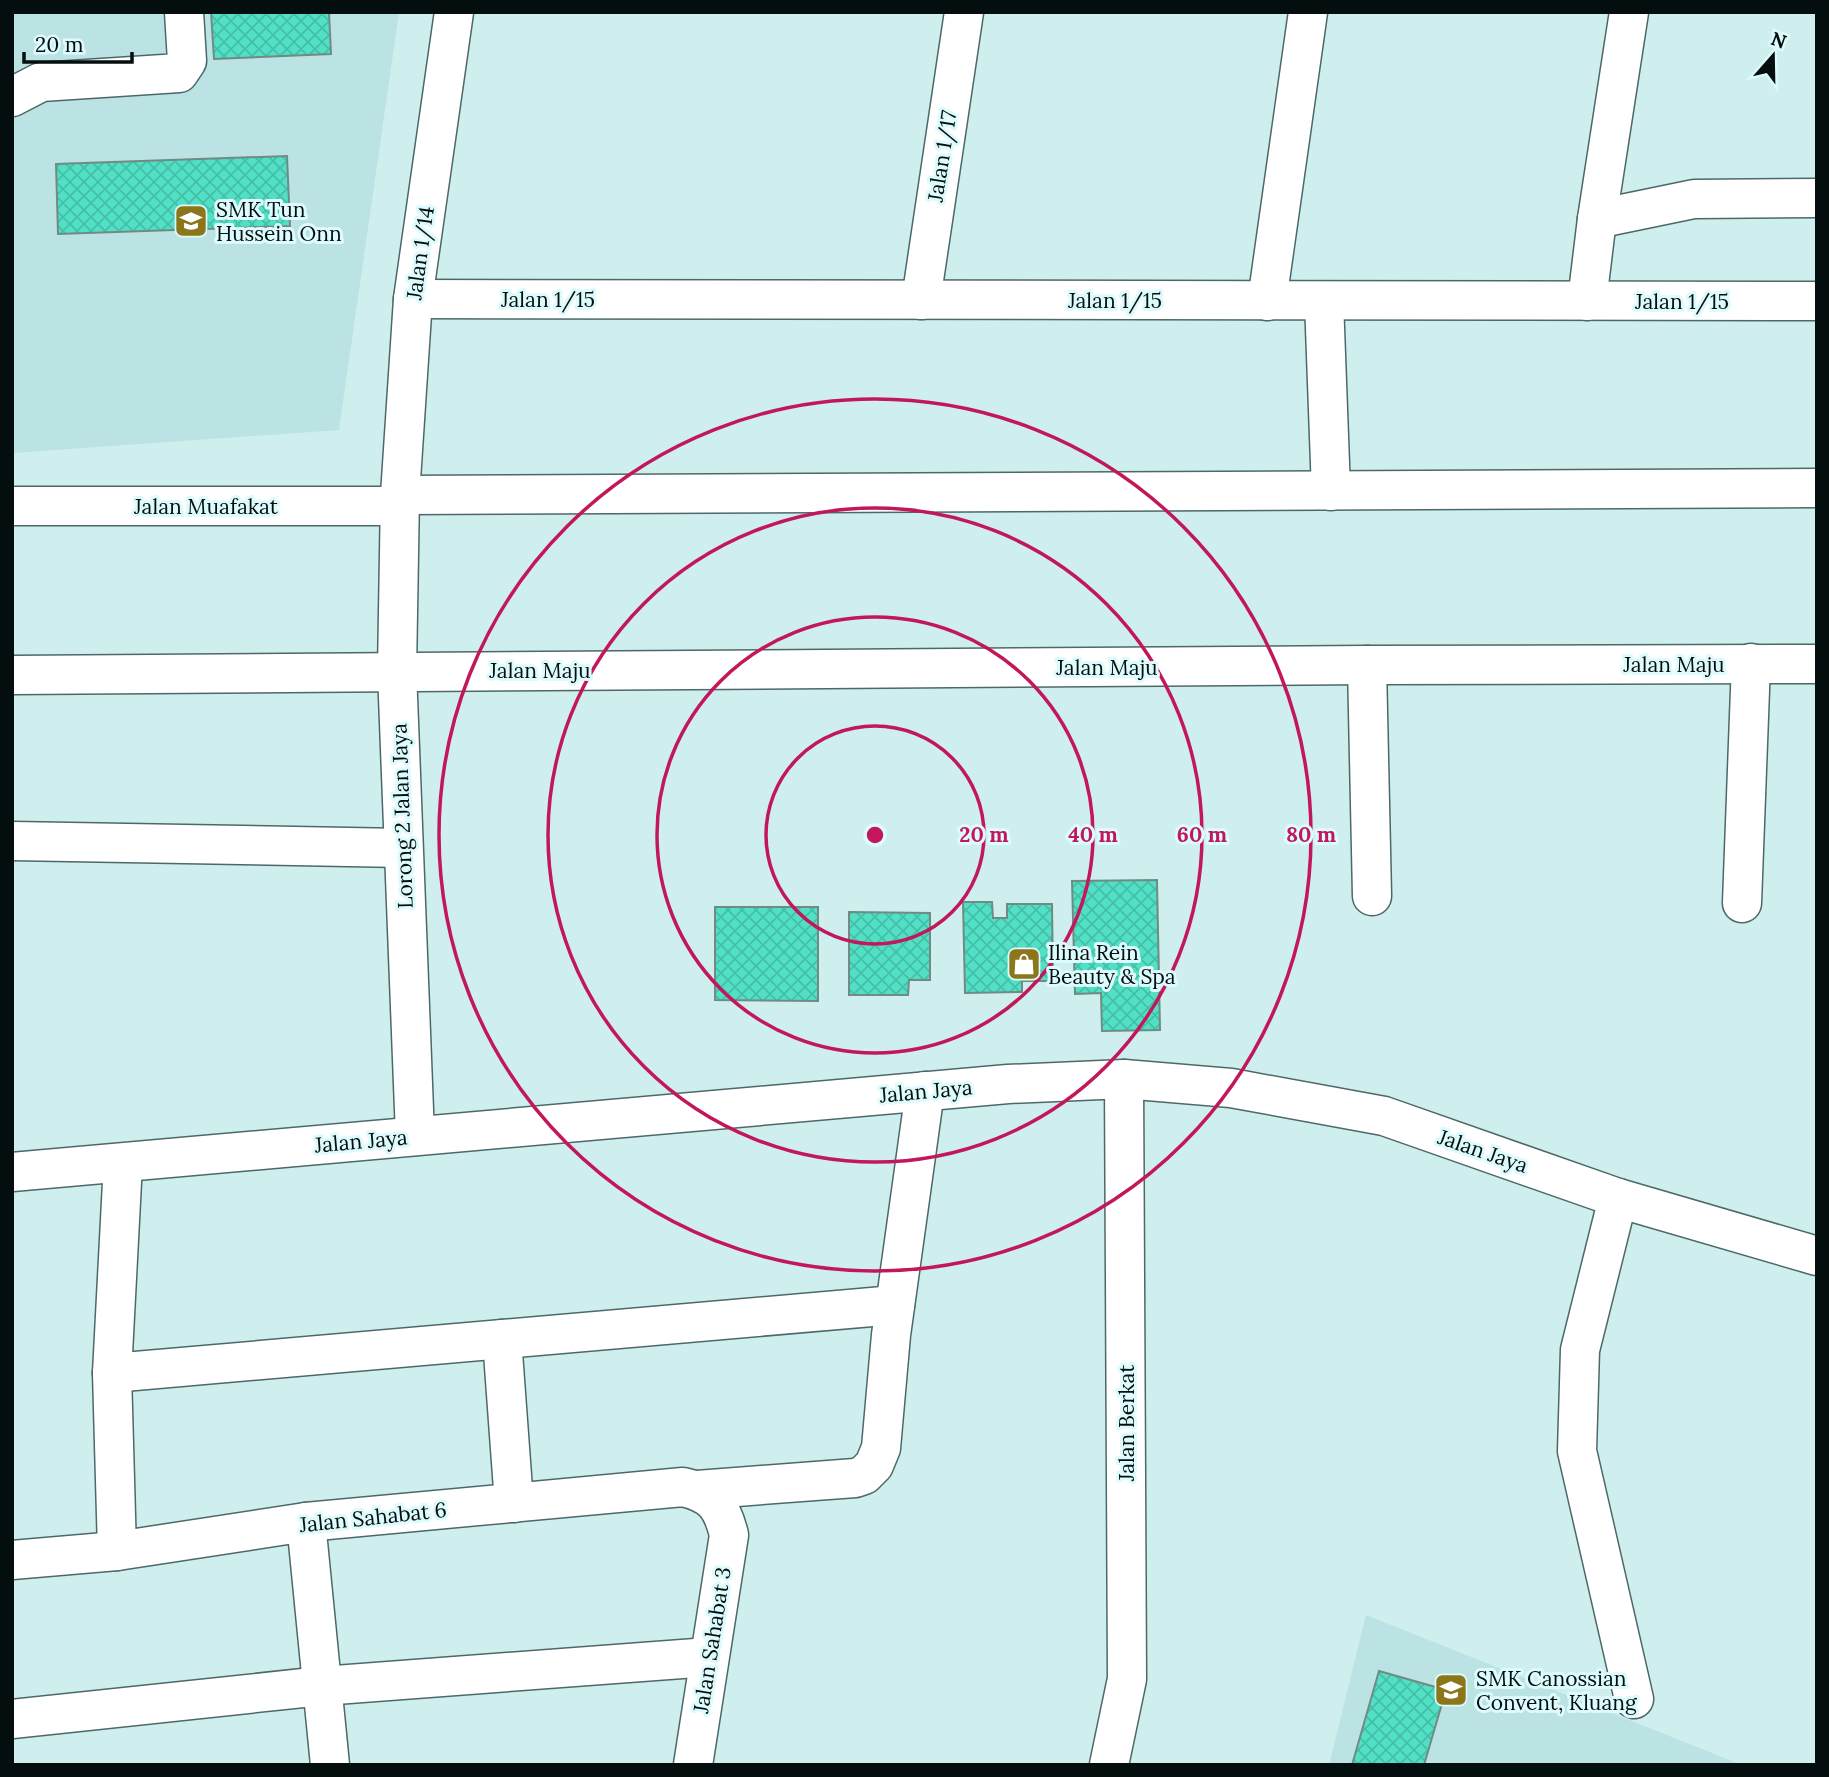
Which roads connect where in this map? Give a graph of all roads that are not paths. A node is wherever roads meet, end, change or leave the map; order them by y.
1 (184, 12) edge
2 (454, 12) edge
3 (964, 12) edge
4 (1308, 12) edge
5 (1629, 12) edge
6 (12, 97) edge
7 (1817, 198) edge
8 (1597, 219) junction
9 (413, 299) junction
10 (921, 300) junction
11 (1267, 300) junction
12 (1324, 301) junction
13 (1587, 301) junction
14 (1817, 301) edge
15 (1817, 488) edge
16 (1331, 491) junction
17 (400, 501) junction
18 (12, 506) edge
19 (1751, 663) junction
20 (1817, 664) edge
21 (1367, 665) junction
22 (397, 671) junction
23 (12, 675) edge
24 (12, 841) edge
25 (403, 848) junction
26 (1372, 896) dead end
27 (1742, 903) dead end
28 (1124, 1079) junction
29 (925, 1091) junction
30 (415, 1136) junction
31 (123, 1163) junction
32 (12, 1172) edge
33 (1618, 1198) junction
34 (1817, 1256) edge
35 (895, 1304) junction
36 (502, 1339) junction
37 (112, 1373) junction
38 (697, 1490) junction
39 (514, 1503) junction
40 (306, 1522) junction
41 (117, 1551) junction
42 (12, 1560) edge
43 (709, 1657) junction
44 (322, 1686) junction
45 (1634, 1699) dead end
46 (12, 1719) edge
47 (330, 1765) edge
48 (693, 1765) edge
49 (1109, 1765) edge

1 - 6 street
2 - 9 street, Jalan 1/14
3 - 10 street, Jalan 1/17
4 - 11 street
5 - 8 street
7 - 8 street
8 - 13 street
9 - 10 street, Jalan 1/15
9 - 17 street, Jalan 1/14
10 - 11 street, Jalan 1/15
11 - 12 street, Jalan 1/15
12 - 13 street, Jalan 1/15
12 - 16 street
13 - 14 street, Jalan 1/15
15 - 16 street, Jalan Muafakat
16 - 17 street, Jalan Muafakat
17 - 18 street, Jalan Muafakat
17 - 22 street, Lorong 2 Jalan Jaya
19 - 20 street, Jalan Maju
19 - 21 street, Jalan Maju
19 - 27 street
21 - 22 street, Jalan Maju
21 - 26 street
22 - 23 street, Jalan Maju
22 - 25 street, Lorong 2 Jalan Jaya
24 - 25 street
25 - 30 street, Lorong 2 Jalan Jaya
28 - 29 street, Jalan Jaya
28 - 33 street, Jalan Jaya
28 - 49 street, Jalan Berkat
29 - 30 street, Jalan Jaya
29 - 35 street
30 - 31 street, Jalan Jaya
31 - 32 street, Jalan Jaya
31 - 37 street
33 - 34 street, Jalan Jaya
33 - 45 street
35 - 36 street
35 - 38 street, Jalan Sahabat 6
36 - 37 street
36 - 39 street
37 - 41 street
38 - 39 street, Jalan Sahabat 6
38 - 43 street, Jalan Sahabat 3
39 - 40 street, Jalan Sahabat 6
40 - 41 street, Jalan Sahabat 6
40 - 44 street
41 - 42 street, Jalan Sahabat 6
43 - 44 street
43 - 48 street, Jalan Sahabat 3
44 - 46 street
44 - 47 street

